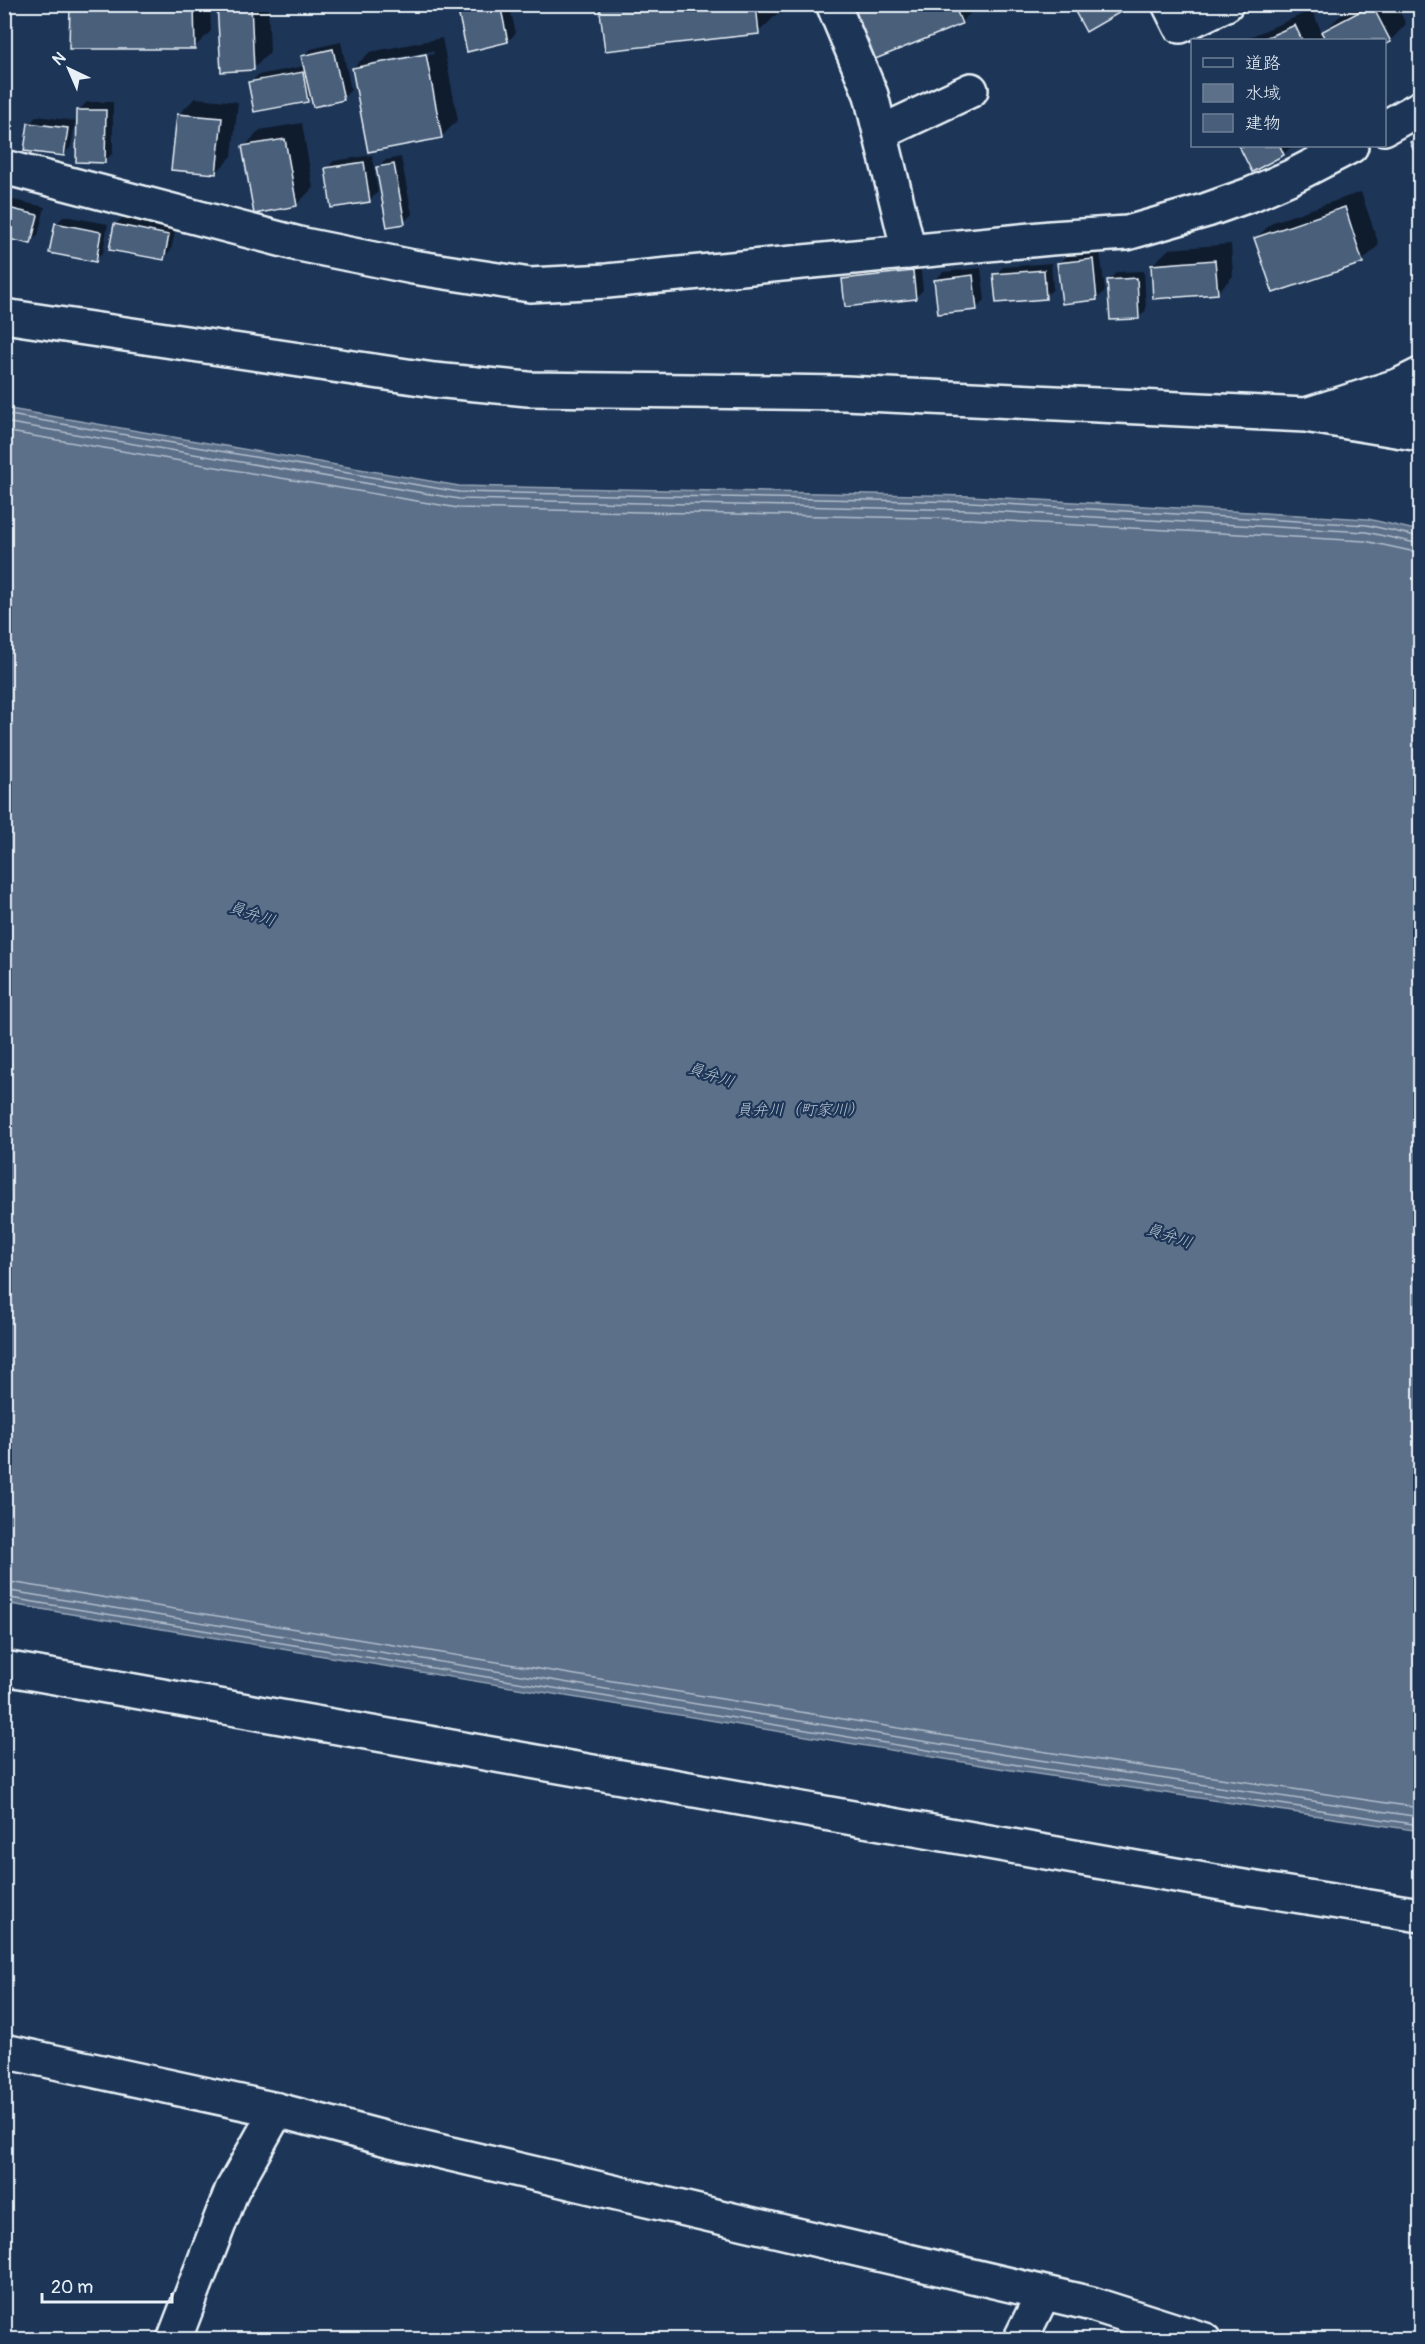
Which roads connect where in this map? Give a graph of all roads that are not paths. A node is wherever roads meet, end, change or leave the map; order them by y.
1 (833, 4) edge
2 (1169, 4) edge
3 (1226, 4) edge
4 (971, 90) dead end
5 (1420, 108) edge
6 (1386, 127) edge
7 (882, 132) junction
8 (1349, 147) edge
9 (4, 167) edge
10 (909, 252) junction
11 (4, 316) edge
12 (1420, 375) edge
13 (1420, 407) edge
14 (1306, 415) junction
15 (1420, 434) edge
16 (4, 1668) edge
17 (1420, 1915) edge
18 (4, 2051) edge
19 (277, 2110) junction
20 (1043, 2294) junction
21 (174, 2340) edge
22 (1020, 2340) edge
23 (1205, 2340) edge

1 - 7 street
2 - 3 street
4 - 7 street
5 - 6 street
7 - 10 street
8 - 10 street
9 - 10 street
11 - 14 street
12 - 14 street
13 - 14 street
14 - 15 street
16 - 17 street
18 - 19 street
19 - 20 street
19 - 21 street
20 - 22 street
20 - 23 street

